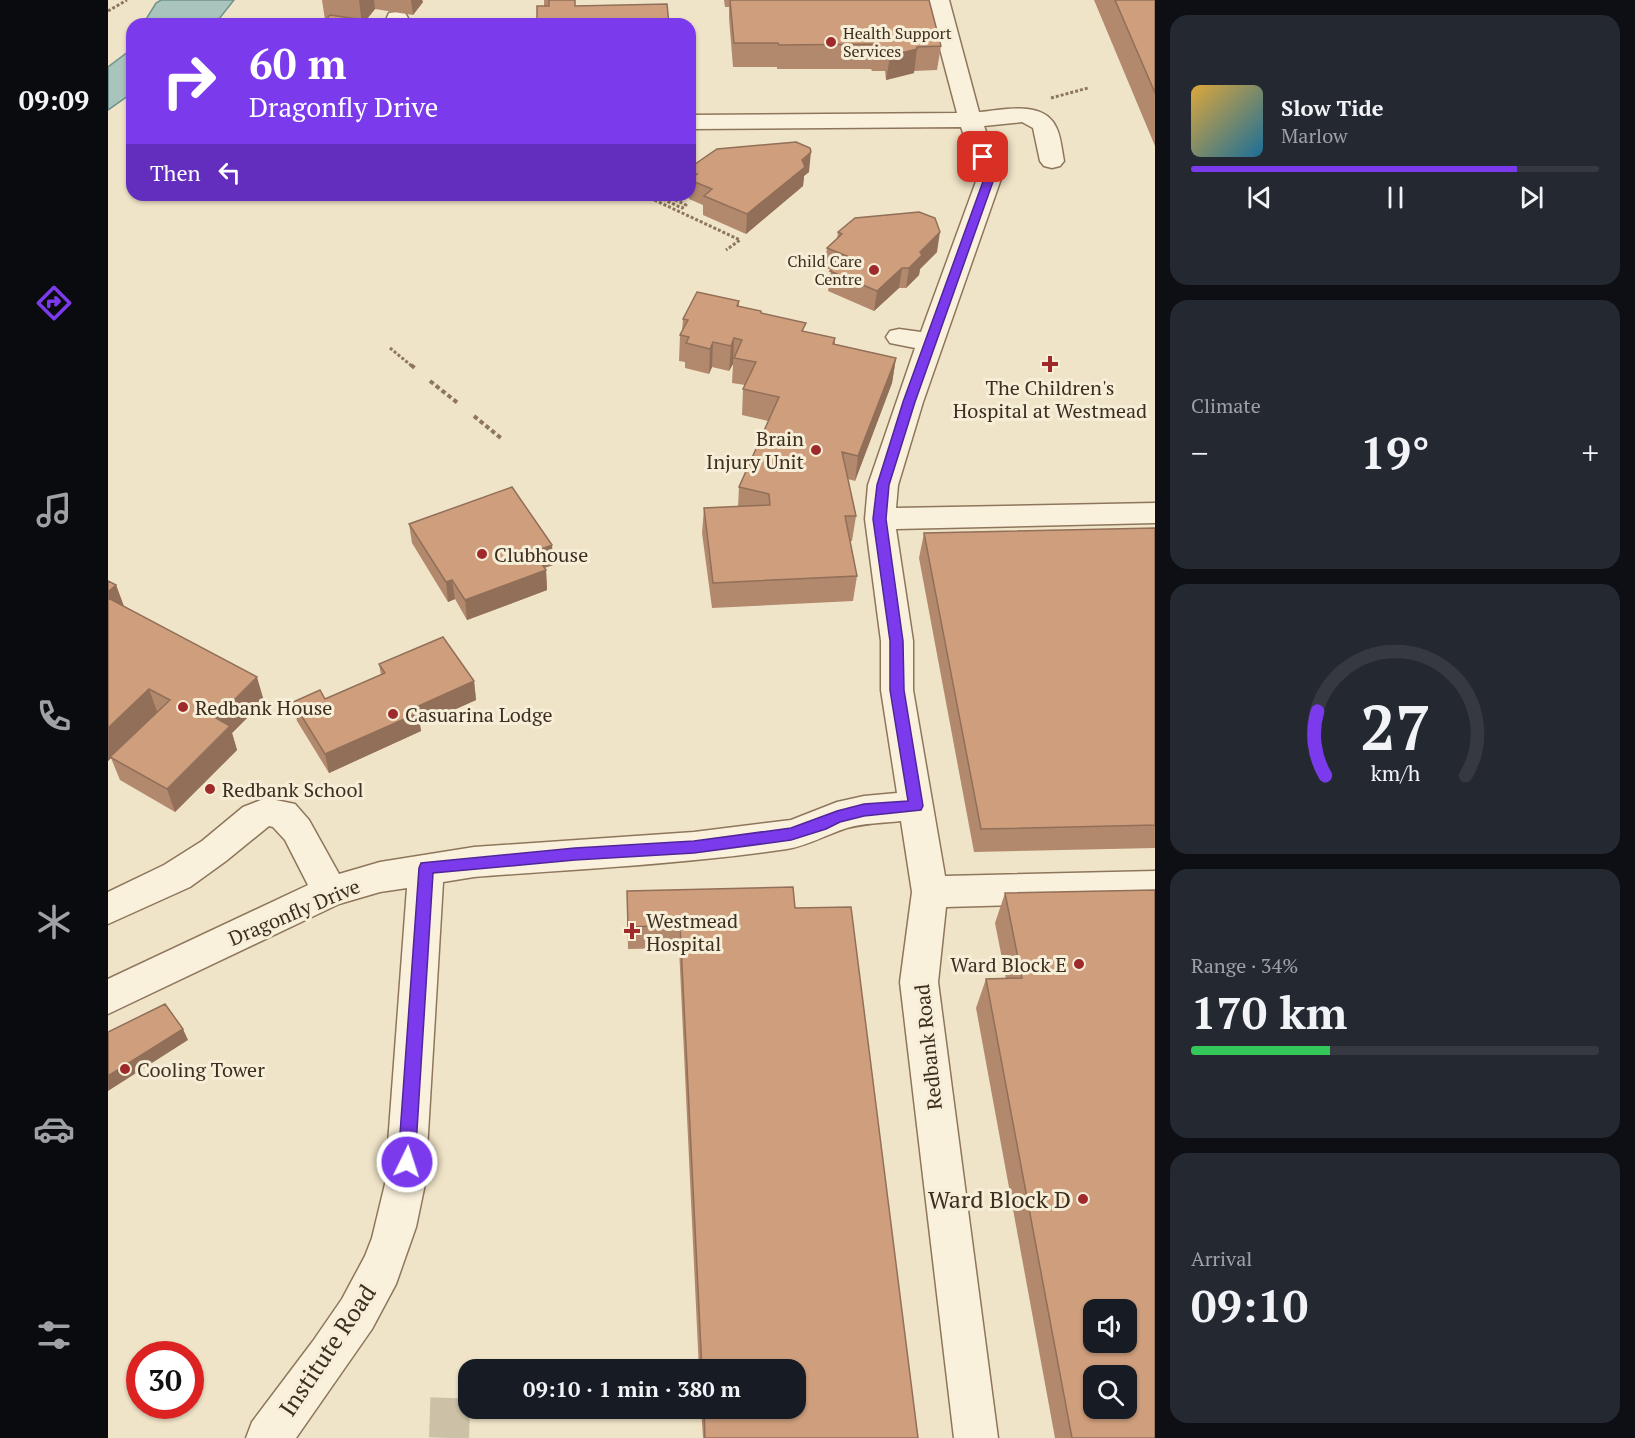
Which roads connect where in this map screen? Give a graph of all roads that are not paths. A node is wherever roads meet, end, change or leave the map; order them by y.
1 (938, 0) edge
2 (970, 120) junction
3 (696, 122) edge
4 (1052, 161) dead end
5 (899, 338) dead end
6 (932, 342) junction
7 (1155, 513) edge
8 (880, 519) junction
9 (916, 806) junction
10 (426, 868) junction
11 (1155, 886) edge
12 (330, 892) junction
13 (930, 892) junction
14 (108, 909) edge
15 (108, 997) edge
16 (268, 1438) edge
17 (976, 1438) edge

1 - 2 street, Redbank Road
2 - 3 street
2 - 4 street
2 - 6 street, Redbank Road
5 - 6 street
6 - 8 street, Redbank Road
7 - 8 street
8 - 9 street, Redbank Road
9 - 10 street, Dragonfly Drive
9 - 13 street, Redbank Road
10 - 12 street, Dragonfly Drive
10 - 16 street, Institute Road
11 - 13 street
12 - 14 street
12 - 15 street, Dragonfly Drive
13 - 17 street, Redbank Road

